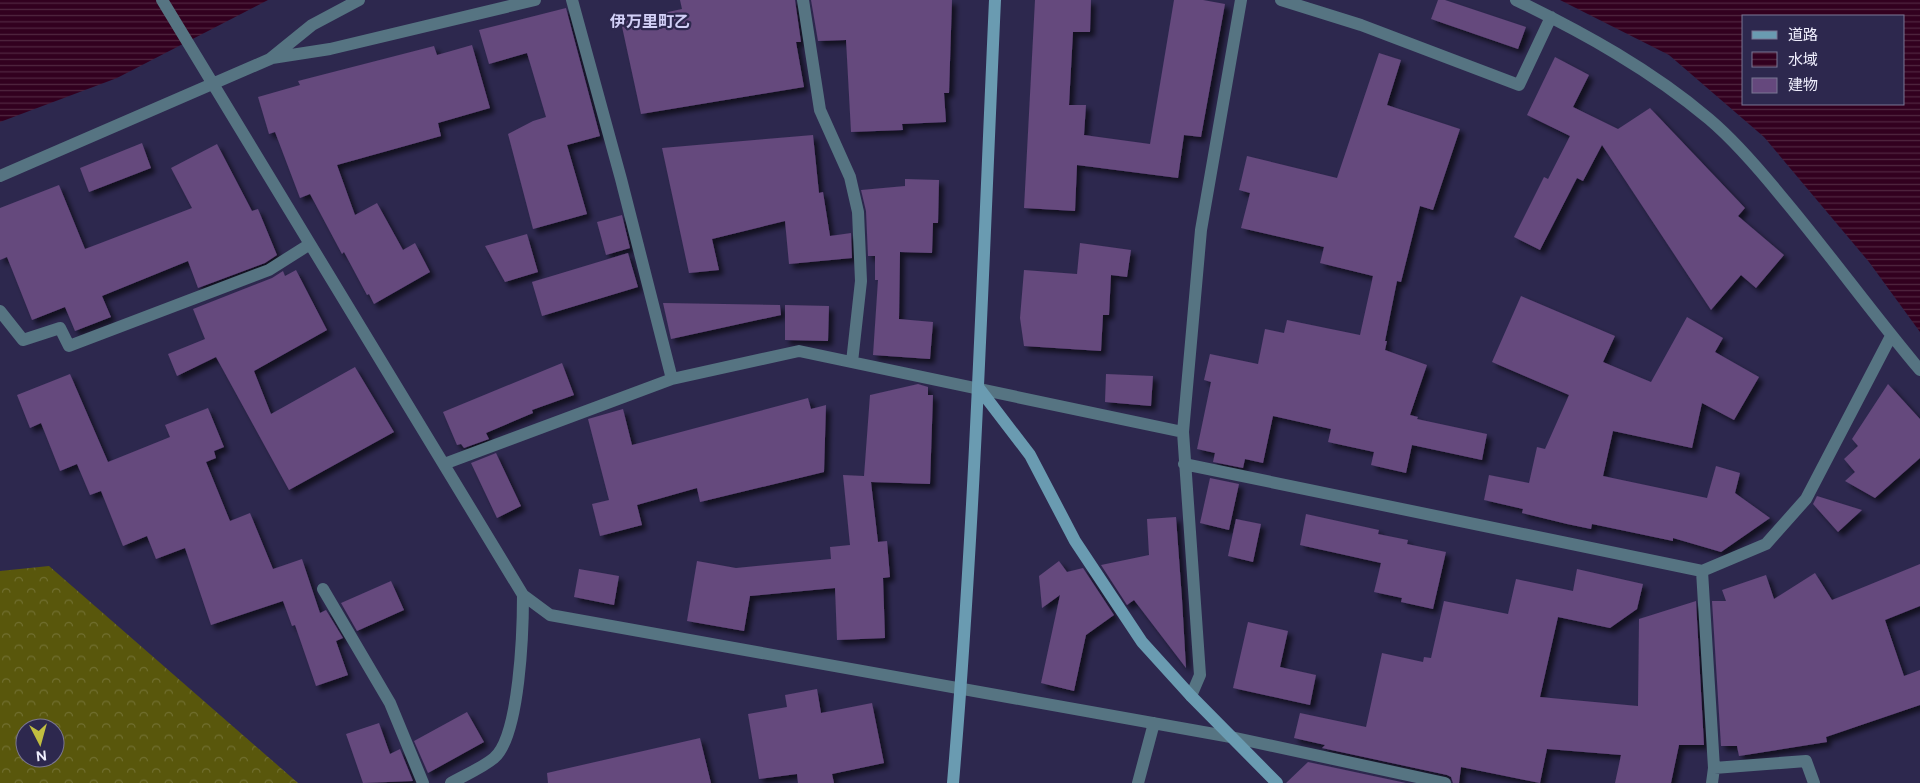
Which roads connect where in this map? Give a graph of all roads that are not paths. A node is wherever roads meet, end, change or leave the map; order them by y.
1 (162, 0) edge
2 (359, 0) edge
3 (535, 0) edge
4 (572, 0) edge
5 (804, 0) edge
6 (995, 0) edge
7 (1241, 0) edge
8 (1281, 0) edge
9 (1516, 0) edge
10 (1551, 17) junction
11 (270, 59) junction
12 (212, 84) junction
13 (0, 176) edge
14 (310, 244) junction
15 (0, 311) edge
16 (1891, 336) junction
17 (852, 362) junction
18 (1920, 370) edge
19 (672, 379) junction
20 (978, 387) junction
21 (1183, 432) junction
22 (444, 464) junction
23 (1184, 464) junction
24 (1702, 571) junction
25 (323, 589) dead end
26 (523, 595) junction
27 (961, 690) junction
28 (1191, 696) junction
29 (1154, 723) junction
30 (1231, 737) junction
31 (1714, 768) junction
32 (423, 783) edge
33 (451, 783) edge
34 (953, 783) edge
35 (1138, 783) edge
36 (1277, 783) edge
37 (1445, 783) edge
38 (1712, 783) edge
39 (1814, 783) edge

1 - 12 street
2 - 11 street
3 - 11 street
4 - 19 street
5 - 17 street
6 - 20 street
7 - 21 street
8 - 10 street
9 - 10 street
10 - 16 street
11 - 12 street
12 - 13 street
12 - 14 street
14 - 15 street
14 - 22 street
16 - 18 street
16 - 24 street
17 - 19 street
17 - 20 street
19 - 22 street
20 - 21 street
20 - 27 street
20 - 28 street
21 - 23 street
22 - 26 street
23 - 24 street
23 - 28 street
24 - 31 street
25 - 32 street
26 - 27 street
26 - 33 street
27 - 29 street
27 - 34 street
28 - 30 street
29 - 30 street
29 - 35 street
30 - 36 street
30 - 37 street
31 - 38 street
31 - 39 street

